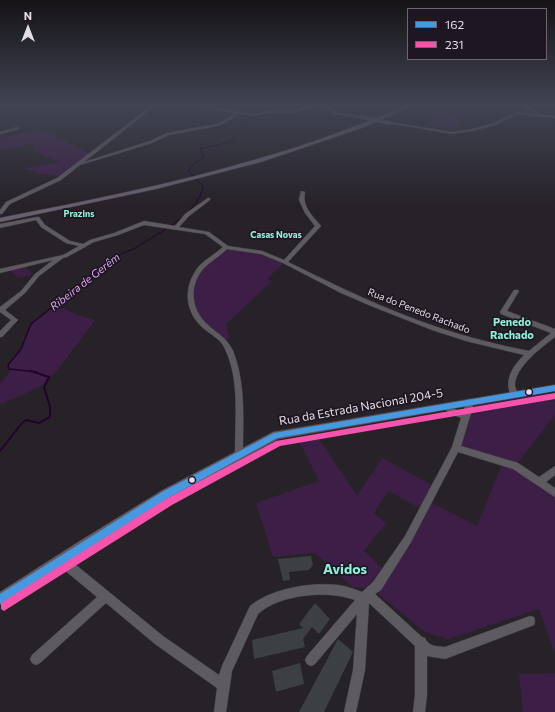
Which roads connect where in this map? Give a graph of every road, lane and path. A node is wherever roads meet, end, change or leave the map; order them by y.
1 (110, 139) edge
2 (157, 139) edge
3 (321, 139) edge
4 (328, 139) edge
5 (77, 165) junction
6 (229, 168) junction
7 (141, 190) junction
8 (303, 192) dead end
9 (208, 199) dead end
10 (0, 203) edge
11 (8, 203) junction
12 (1, 214) edge
13 (0, 220) edge
14 (0, 226) edge
15 (173, 228) junction
16 (81, 245) junction
17 (226, 247) junction
18 (61, 257) junction
19 (284, 262) junction
20 (0, 271) edge
21 (516, 291) dead end
22 (0, 310) edge
23 (555, 332) edge
24 (0, 335) edge
25 (530, 354) junction
26 (555, 388) edge
27 (514, 394) junction
28 (469, 402) junction
29 (447, 406) junction
30 (466, 416) junction
31 (456, 448) junction
32 (239, 454) junction
33 (555, 470) edge
34 (541, 483) junction
35 (555, 493) edge
36 (61, 560) junction
37 (106, 596) junction
38 (365, 596) junction
39 (0, 599) edge
40 (530, 621) dead end
41 (421, 642) junction
42 (36, 659) dead end
43 (311, 660) dead end
44 (224, 685) junction
45 (220, 712) edge
46 (350, 712) edge
47 (419, 712) edge

1 - 5 street
2 - 5 street
3 - 6 highway
4 - 6 highway
5 - 11 street
6 - 7 highway
7 - 12 highway
7 - 13 highway
8 - 19 street
9 - 15 street
10 - 11 street
11 - 12 street
14 - 16 street
15 - 16 street
15 - 17 street
16 - 18 street
17 - 19 street, Rua do Penedo Rachado
17 - 32 street
18 - 20 street
18 - 22 street
19 - 25 street, Rua do Penedo Rachado
21 - 23 street
22 - 24 street
23 - 25 street
25 - 27 street
26 - 27 main road, Rua da Estrada Nacional 204-5
27 - 28 main road, Rua da Estrada Nacional 204-5
28 - 29 main road, Rua da Estrada Nacional 204-5
28 - 30 street
29 - 30 street
29 - 32 main road, Rua da Estrada Nacional 204-5
30 - 31 street
31 - 34 street
31 - 38 street
32 - 36 main road, Rua da Estrada Nacional 204-5
33 - 34 street
34 - 35 street
36 - 37 street
36 - 39 main road, Rua da Estrada Nacional 204-5
37 - 42 street
37 - 44 street
38 - 41 street
38 - 43 street
38 - 44 street
38 - 46 street
40 - 41 street
41 - 47 street
44 - 45 street

